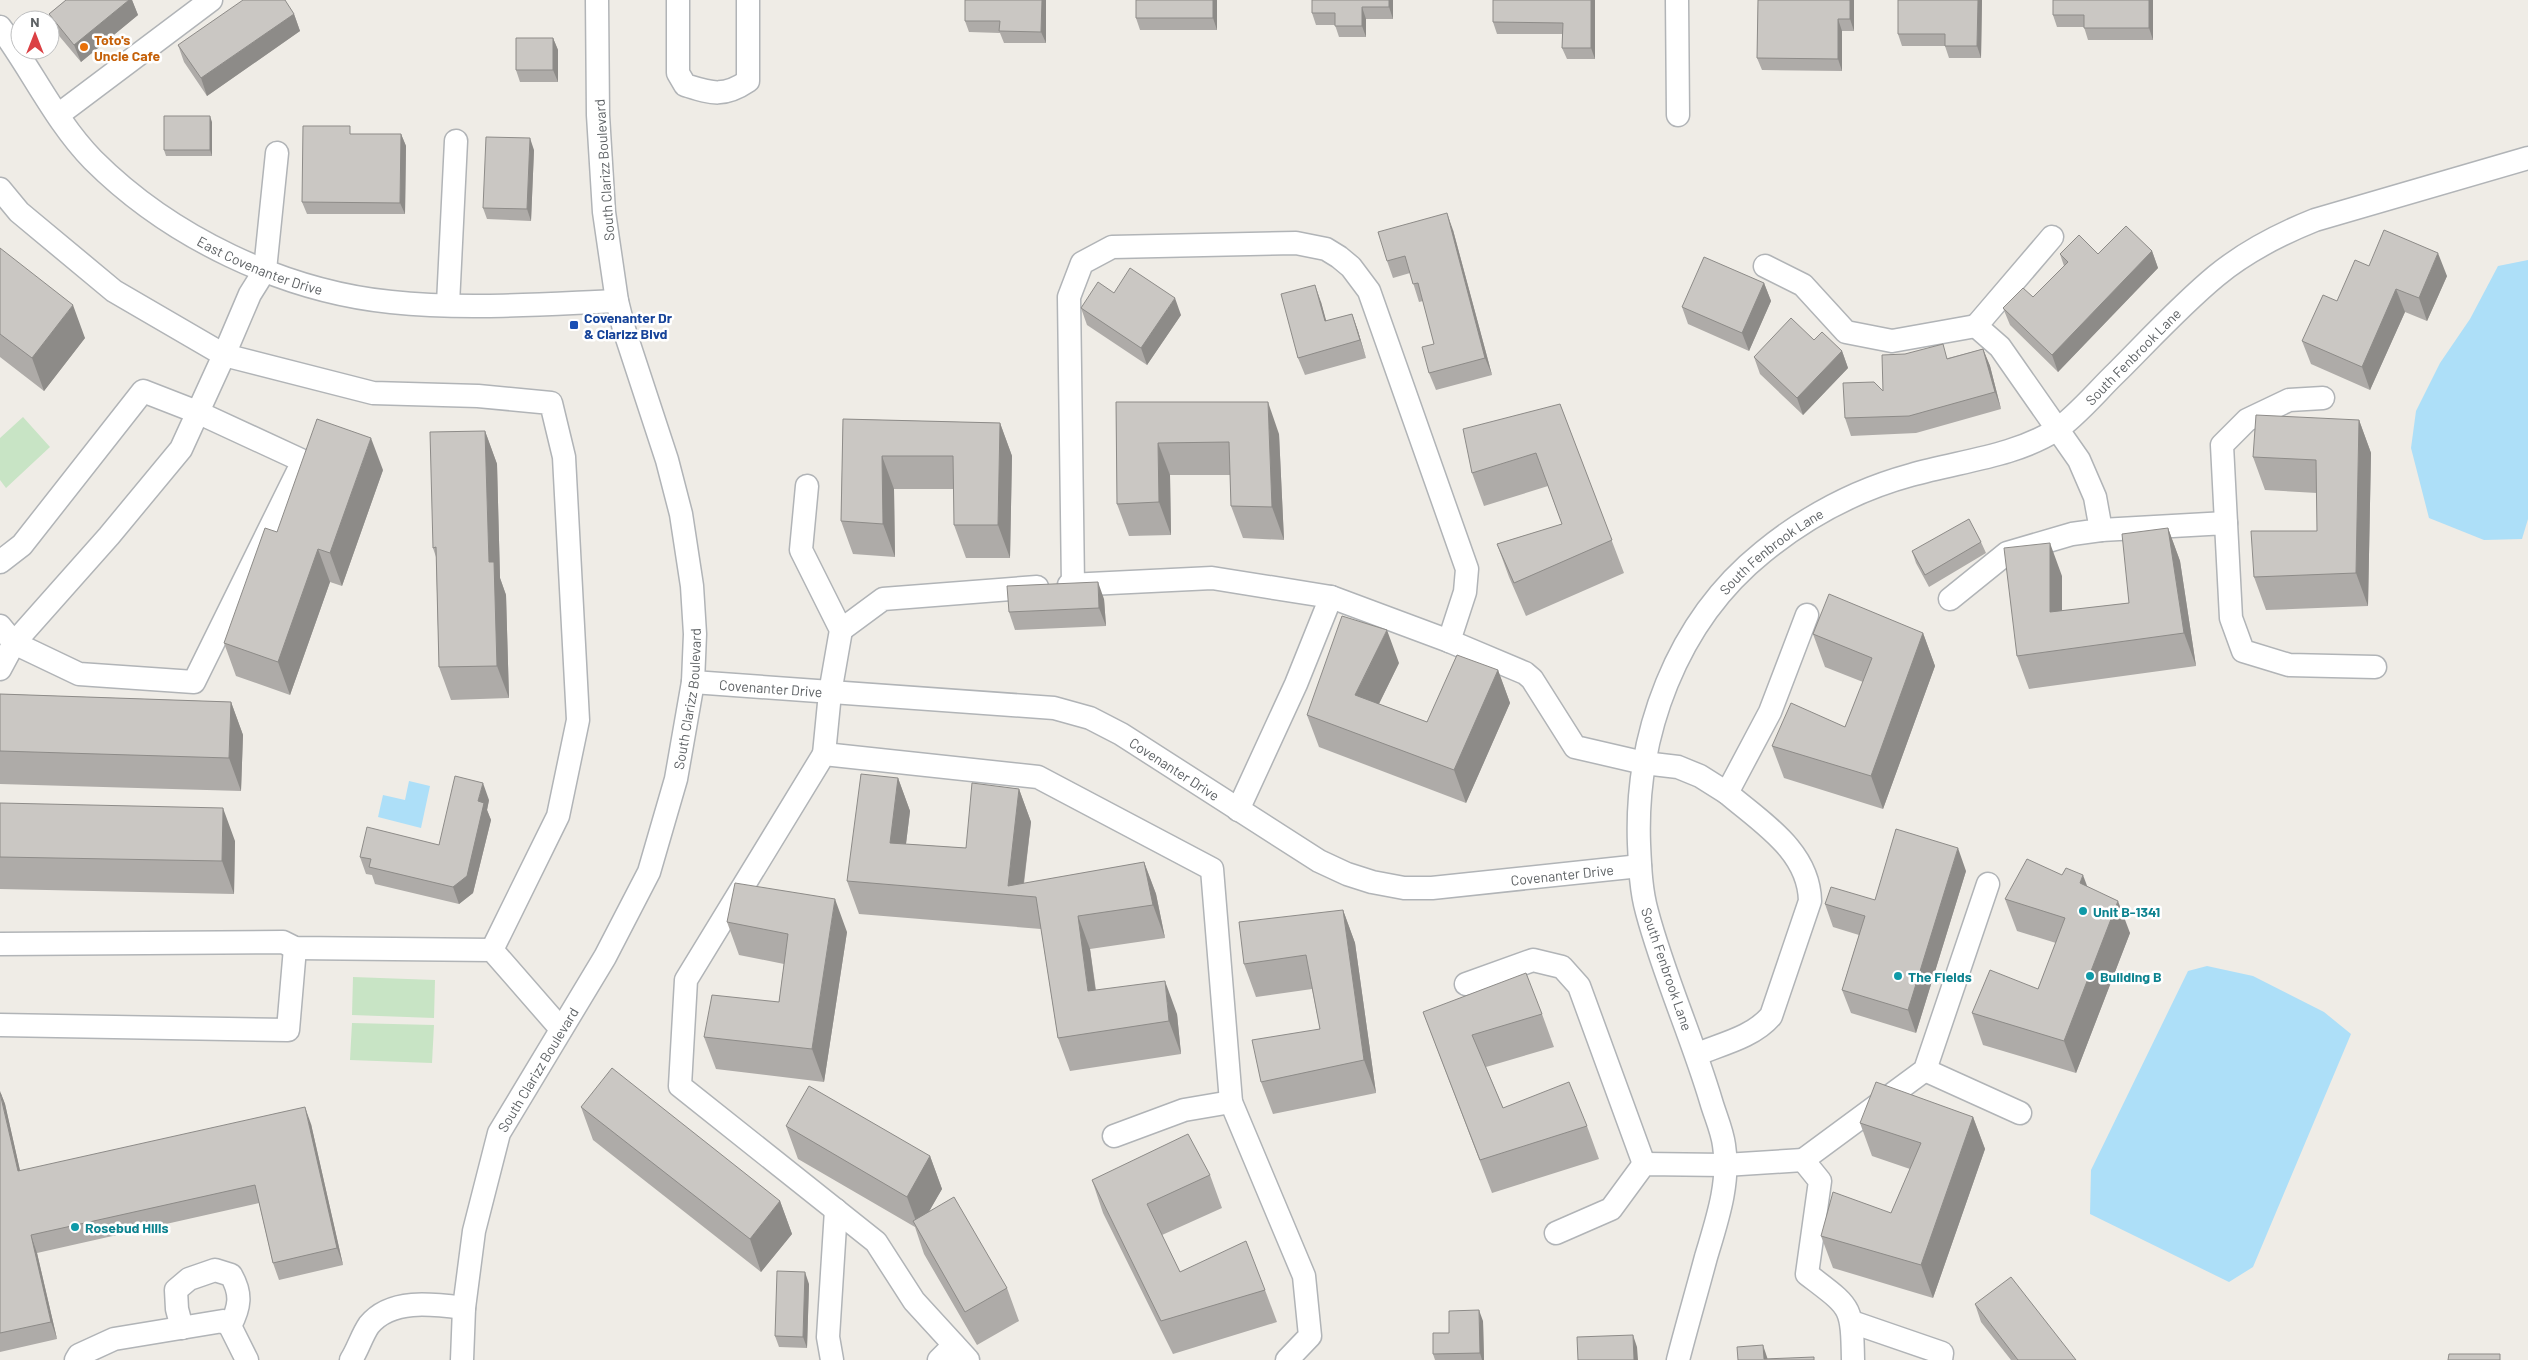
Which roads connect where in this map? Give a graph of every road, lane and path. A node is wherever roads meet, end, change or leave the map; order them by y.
1 (211, 0) edge
2 (597, 0) edge
3 (678, 0) edge
4 (748, 0) edge
5 (1677, 0) edge
6 (4, 39) edge
7 (58, 115) junction
8 (1678, 115) dead end
9 (456, 141) dead end
10 (276, 153) dead end
11 (2528, 158) edge
12 (0, 189) edge
13 (2052, 237) dead end
14 (1765, 266) dead end
15 (265, 270) junction
16 (617, 301) junction
17 (448, 304) junction
18 (1976, 326) junction
19 (224, 355) junction
20 (2322, 398) dead end
21 (197, 412) junction
22 (2057, 429) junction
23 (807, 486) dead end
24 (2226, 523) junction
25 (2101, 530) junction
26 (0, 562) edge
27 (1073, 585) junction
28 (1331, 597) junction
29 (1950, 599) dead end
30 (1807, 615) dead end
31 (841, 630) junction
32 (7, 635) edge
33 (1449, 641) junction
34 (2375, 666) dead end
35 (0, 669) edge
36 (693, 682) junction
37 (830, 694) junction
38 (824, 754) junction
39 (1644, 763) junction
40 (1727, 793) junction
41 (1238, 810) junction
42 (1640, 866) junction
43 (1988, 884) dead end
44 (0, 944) edge
45 (295, 948) junction
46 (492, 950) junction
47 (1466, 984) dead end
48 (0, 1025) edge
49 (561, 1029) junction
50 (1697, 1054) junction
51 (1925, 1070) junction
52 (1231, 1102) junction
53 (2020, 1113) dead end
54 (1114, 1136) dead end
55 (1803, 1160) junction
56 (1644, 1164) junction
57 (1724, 1164) junction
58 (836, 1210) junction
59 (1556, 1233) dead end
60 (464, 1308) junction
61 (1852, 1322) junction
62 (230, 1326) junction
63 (182, 1328) junction
64 (954, 1355) edge
65 (76, 1360) edge
66 (247, 1360) edge
67 (351, 1360) edge
68 (462, 1360) edge
69 (832, 1360) edge
70 (1286, 1360) edge
71 (1678, 1360) edge
72 (1853, 1360) edge
73 (1941, 1360) edge

1 - 7 street
2 - 16 street, South Clarizz Boulevard
3 - 4 street
5 - 8 street
6 - 7 street, East Covenanter Drive
7 - 15 street, East Covenanter Drive
9 - 17 street
10 - 15 street
11 - 22 street, South Fenbrook Lane
12 - 19 street
13 - 18 street
14 - 18 street
15 - 17 street, East Covenanter Drive
15 - 19 street
16 - 17 street, East Covenanter Drive
16 - 36 street, South Clarizz Boulevard
18 - 22 street
19 - 21 street
19 - 46 street
20 - 24 street
21 - 26 street
21 - 32 street
21 - 32 street
22 - 25 street
22 - 39 street, South Fenbrook Lane
23 - 31 street
24 - 25 street
24 - 34 street
25 - 29 street
27 - 28 street
27 - 31 street
27 - 33 street
28 - 33 street
28 - 41 street
30 - 40 street
31 - 37 street
32 - 35 street
33 - 39 street
36 - 37 street, Covenanter Drive
36 - 49 street, South Clarizz Boulevard
37 - 38 street
37 - 41 street, Covenanter Drive
38 - 52 street
38 - 58 street
39 - 40 street
39 - 42 street, South Fenbrook Lane
40 - 50 street
41 - 42 street, Covenanter Drive
42 - 50 street, South Fenbrook Lane
43 - 51 street
44 - 45 street
45 - 46 street
45 - 48 street
46 - 49 street
47 - 56 street
49 - 60 street, South Clarizz Boulevard
50 - 57 street, South Fenbrook Lane
51 - 53 street
51 - 55 street
52 - 54 street
52 - 70 street
55 - 57 street
55 - 61 street
56 - 57 street
56 - 59 street
57 - 71 street, South Fenbrook Lane
58 - 64 street
58 - 69 street
60 - 67 street
60 - 68 street, South Clarizz Boulevard
61 - 72 street
61 - 73 street
62 - 63 street
62 - 63 street
62 - 66 street
63 - 65 street

